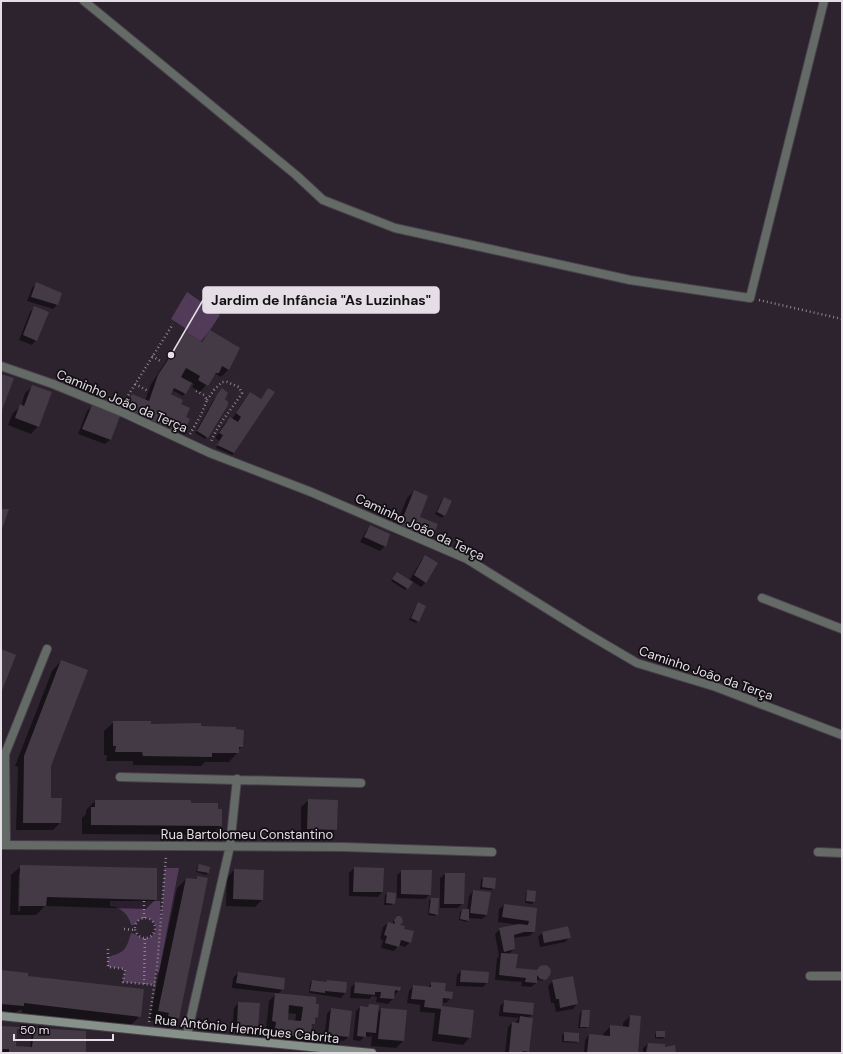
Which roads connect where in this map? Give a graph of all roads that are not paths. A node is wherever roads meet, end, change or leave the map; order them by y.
1 (84, 1) edge
2 (824, 1) edge
3 (1, 366) edge
4 (762, 598) dead end
5 (842, 629) edge
6 (47, 649) dead end
7 (842, 735) edge
8 (3, 754) edge
9 (3, 777) edge
10 (120, 777) dead end
11 (238, 779) junction
12 (360, 783) dead end
13 (4, 845) edge
14 (230, 846) junction
15 (492, 852) dead end
16 (818, 852) dead end
17 (842, 853) edge
18 (810, 976) dead end
19 (842, 976) edge
20 (1, 1016) edge
21 (188, 1035) junction
22 (372, 1053) edge

1 - 2 street
3 - 7 street, Caminho João da Terça
4 - 5 street
6 - 8 street
8 - 9 street
9 - 13 street
10 - 11 street
11 - 12 street
11 - 14 street
13 - 14 street, Rua Bartolomeu Constantino
14 - 15 street, Rua Bartolomeu Constantino
14 - 21 street
16 - 17 street
18 - 19 street
20 - 21 street, Rua António Henriques Cabrita
21 - 22 street, Rua António Henriques Cabrita

